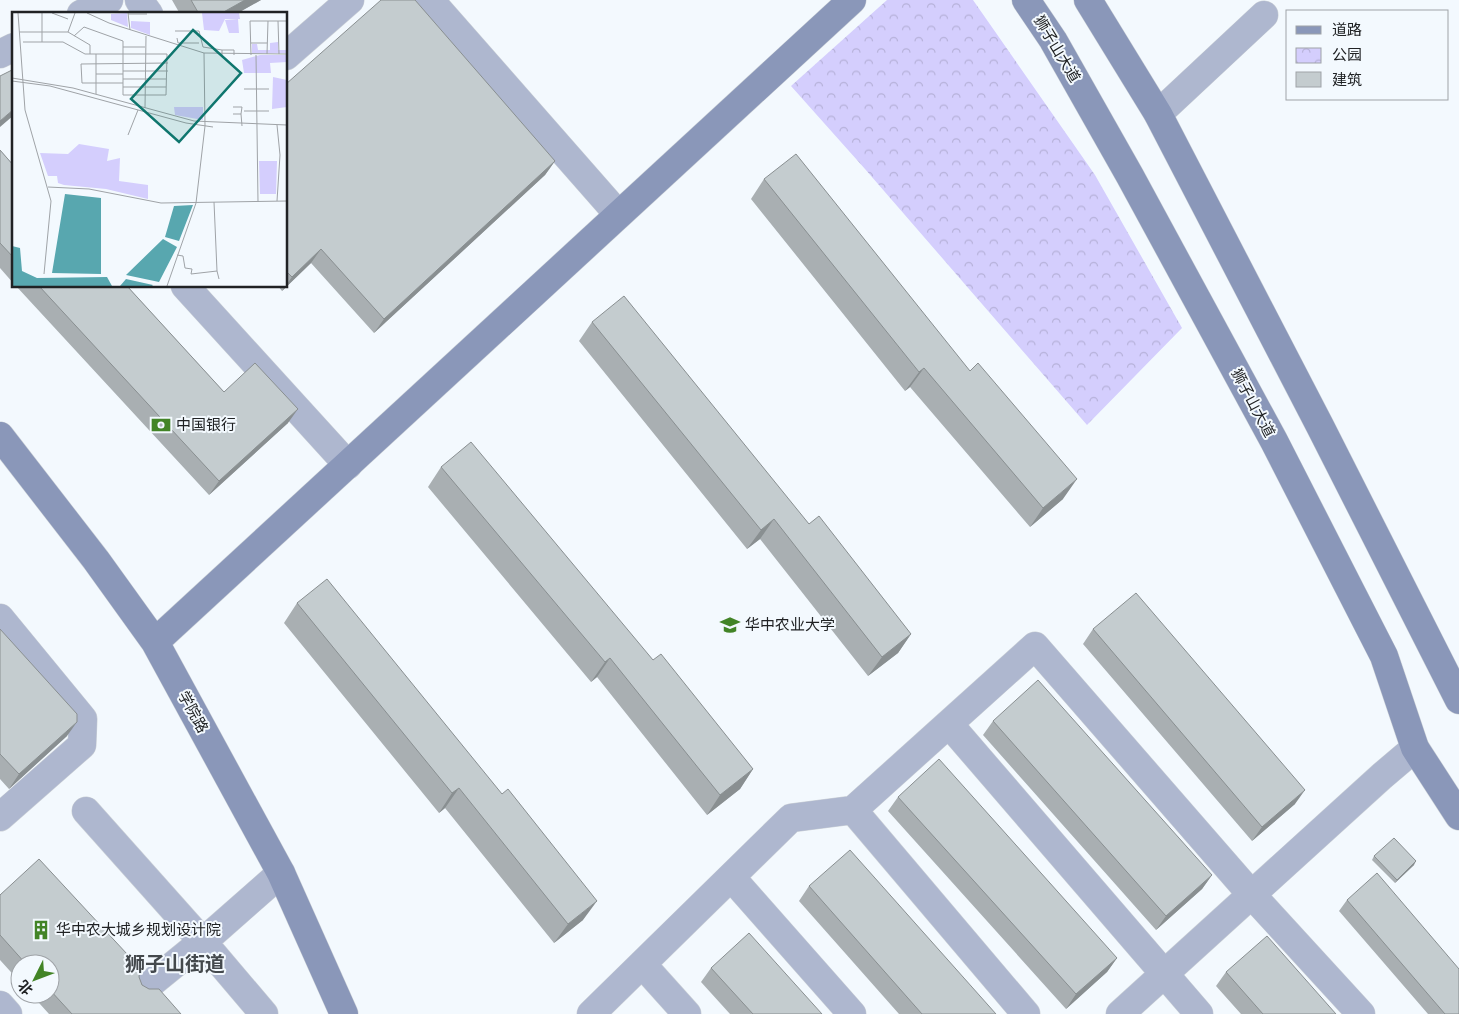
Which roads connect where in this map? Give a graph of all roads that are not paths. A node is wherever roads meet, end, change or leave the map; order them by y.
1 (109, 0) edge
2 (140, 0) edge
3 (350, 0) edge
4 (430, 0) edge
5 (852, 0) edge
6 (1026, 0) edge
7 (1088, 0) edge
8 (85, 12) edge
9 (148, 12) edge
10 (1264, 15) dead end
11 (12, 48) edge
12 (0, 54) edge
13 (288, 54) edge
14 (1158, 114) junction
15 (618, 214) junction
16 (187, 288) edge
17 (0, 436) edge
18 (348, 465) junction
19 (0, 618) edge
20 (155, 642) junction
21 (1459, 700) edge
22 (949, 724) junction
23 (1416, 748) junction
24 (853, 810) junction
25 (86, 811) dead end
26 (1459, 816) edge
27 (0, 817) edge
28 (282, 873) junction
29 (731, 877) junction
30 (1251, 894) junction
31 (202, 941) junction
32 (642, 964) junction
33 (1164, 974) junction
34 (144, 989) edge
35 (0, 1005) edge
36 (8, 1014) edge
37 (264, 1014) edge
38 (344, 1014) edge
39 (591, 1014) edge
40 (687, 1014) edge
41 (852, 1014) edge
42 (1026, 1014) edge
43 (1120, 1014) edge
44 (1199, 1014) edge
45 (1361, 1014) edge

1 - 8 street
2 - 9 street
3 - 13 street
4 - 15 street
5 - 15 street
6 - 23 street, 狮子山大道
7 - 14 street
10 - 14 street
11 - 12 street
14 - 21 street
15 - 18 street
16 - 18 street
17 - 20 street, 学院路
18 - 20 street
19 - 27 street
20 - 28 street, 学院路
22 - 24 street
22 - 30 street
22 - 33 street
23 - 26 street, 狮子山大道
23 - 30 street
24 - 29 street
24 - 42 street
25 - 31 street
28 - 31 street
28 - 38 street, 学院路
29 - 32 street
29 - 41 street
30 - 33 street
30 - 45 street
31 - 34 street
31 - 37 street
32 - 39 street
32 - 40 street
33 - 43 street
33 - 44 street
35 - 36 street

